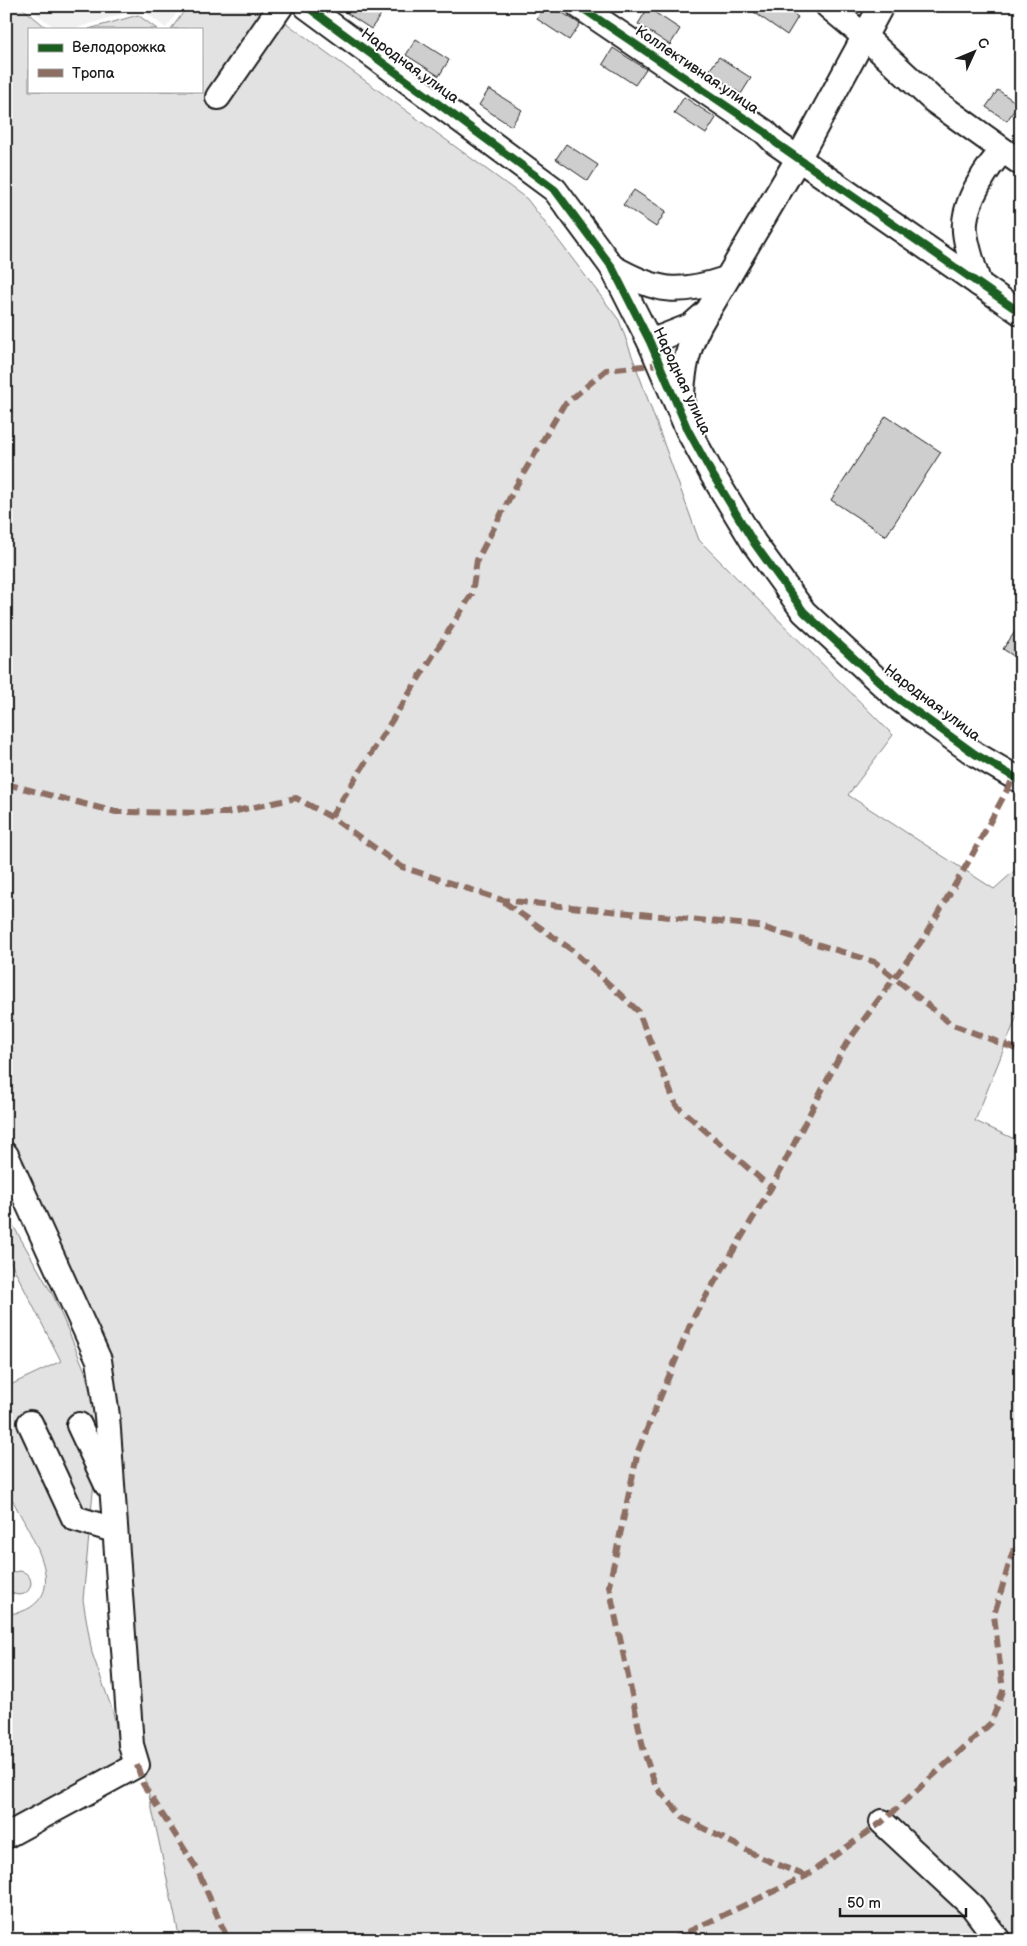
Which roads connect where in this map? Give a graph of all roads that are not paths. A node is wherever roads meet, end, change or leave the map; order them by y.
1 (281, 6) edge
2 (306, 6) edge
3 (579, 6) edge
4 (828, 6) edge
5 (881, 6) edge
6 (865, 37) junction
7 (218, 97) dead end
8 (1012, 157) edge
9 (798, 159) junction
10 (612, 267) junction
11 (726, 279) junction
12 (979, 284) junction
13 (708, 310) junction
14 (1021, 313) edge
15 (650, 342) junction
16 (683, 417) junction
17 (1021, 781) edge
18 (6, 1154) edge
19 (30, 1423) dead end
20 (79, 1425) dead end
21 (112, 1495) junction
22 (114, 1530) junction
23 (882, 1822) dead end
24 (6, 1836) edge
25 (998, 1940) edge

1 - 7 street
2 - 10 street, Народная улица
3 - 9 street, Коллективная улица
4 - 6 street
5 - 6 street
6 - 8 street
6 - 9 street
8 - 12 street
9 - 11 street
9 - 12 street, Коллективная улица
10 - 11 street
10 - 15 street, Народная улица
11 - 13 street
12 - 14 street, Коллективная улица
13 - 15 street
13 - 16 street
15 - 16 street, Народная улица
16 - 17 street, Народная улица
18 - 21 street
19 - 22 street
20 - 21 street
21 - 22 street
22 - 24 street
23 - 25 street

